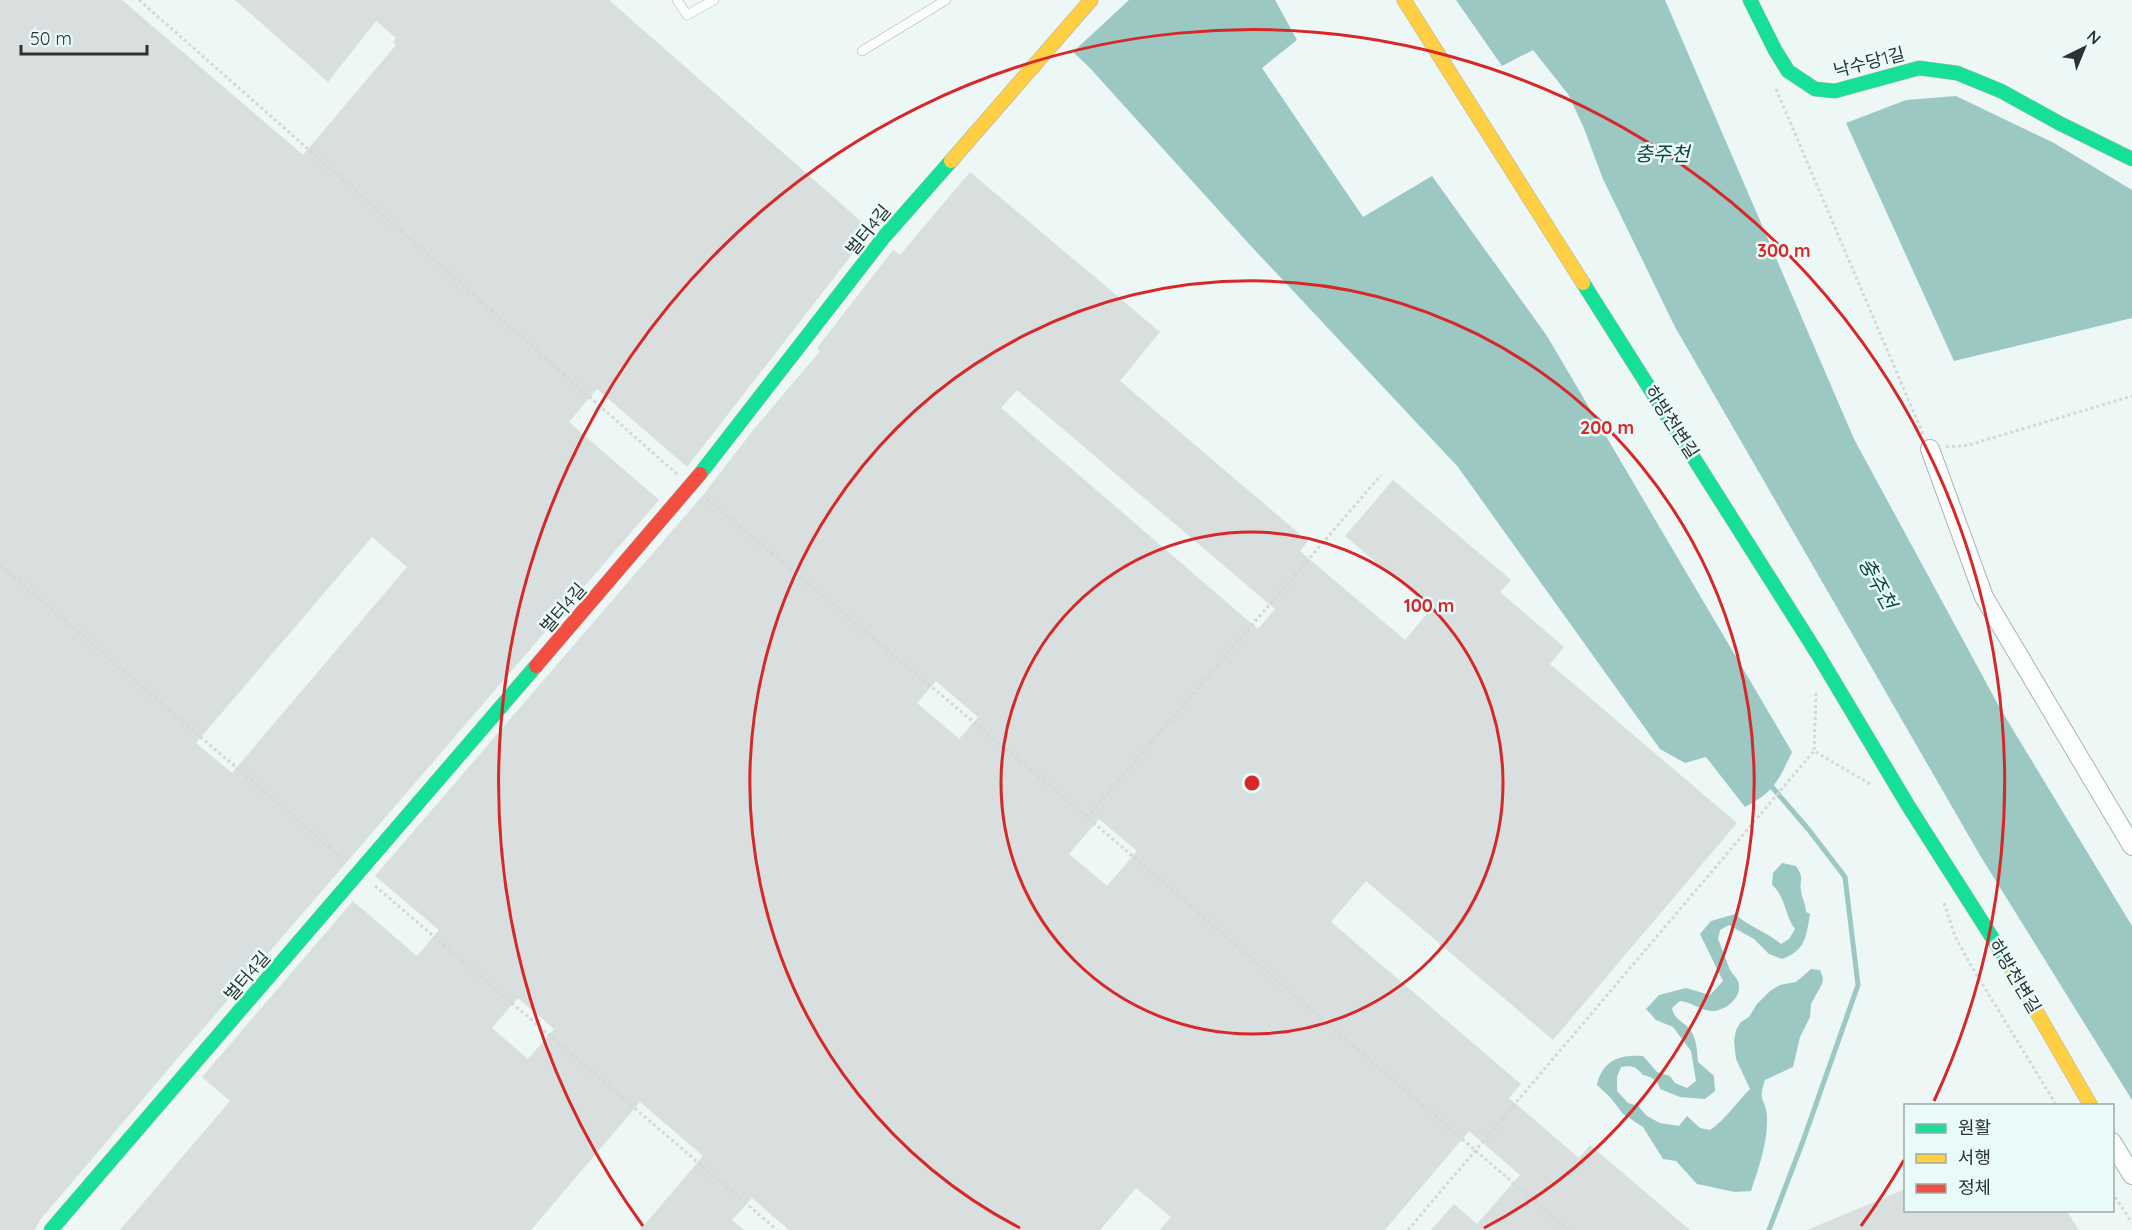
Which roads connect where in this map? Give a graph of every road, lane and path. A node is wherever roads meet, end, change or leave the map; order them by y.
1 (139, 0) edge
2 (677, 0) edge
3 (714, 0) edge
4 (946, 0) edge
5 (1091, 0) edge
6 (1404, 0) edge
7 (1750, 0) edge
8 (862, 51) dead end
9 (1774, 85) dead end
10 (2132, 159) edge
11 (2132, 396) edge
12 (1930, 449) junction
13 (1381, 475) dead end
14 (691, 486) junction
15 (0, 565) edge
16 (1816, 685) dead end
17 (1814, 751) junction
18 (1871, 785) dead end
19 (1087, 816) junction
20 (2130, 837) edge
21 (360, 873) junction
22 (1943, 896) dead end
23 (2056, 1104) edge
24 (2090, 1104) edge
25 (2114, 1145) edge
26 (1475, 1150) junction
27 (2132, 1175) edge
28 (2114, 1195) edge
29 (2132, 1223) edge
30 (51, 1230) edge
31 (777, 1230) edge
32 (1408, 1230) edge
33 (1568, 1230) edge

1 - 14 path
2 - 3 lane
4 - 8 lane
5 - 14 street, 벌터4길
6 - 24 street, 하방천변길
7 - 10 street, 낙수당1길
9 - 12 path
11 - 12 path
12 - 20 street
13 - 19 path
14 - 19 path
14 - 21 street, 벌터4길
15 - 21 path
16 - 17 path
17 - 18 path
17 - 26 path
19 - 26 path
21 - 30 street, 벌터4길
21 - 31 path
22 - 23 path, 하방천변길
25 - 27 street
26 - 32 path
26 - 33 path
28 - 29 path

